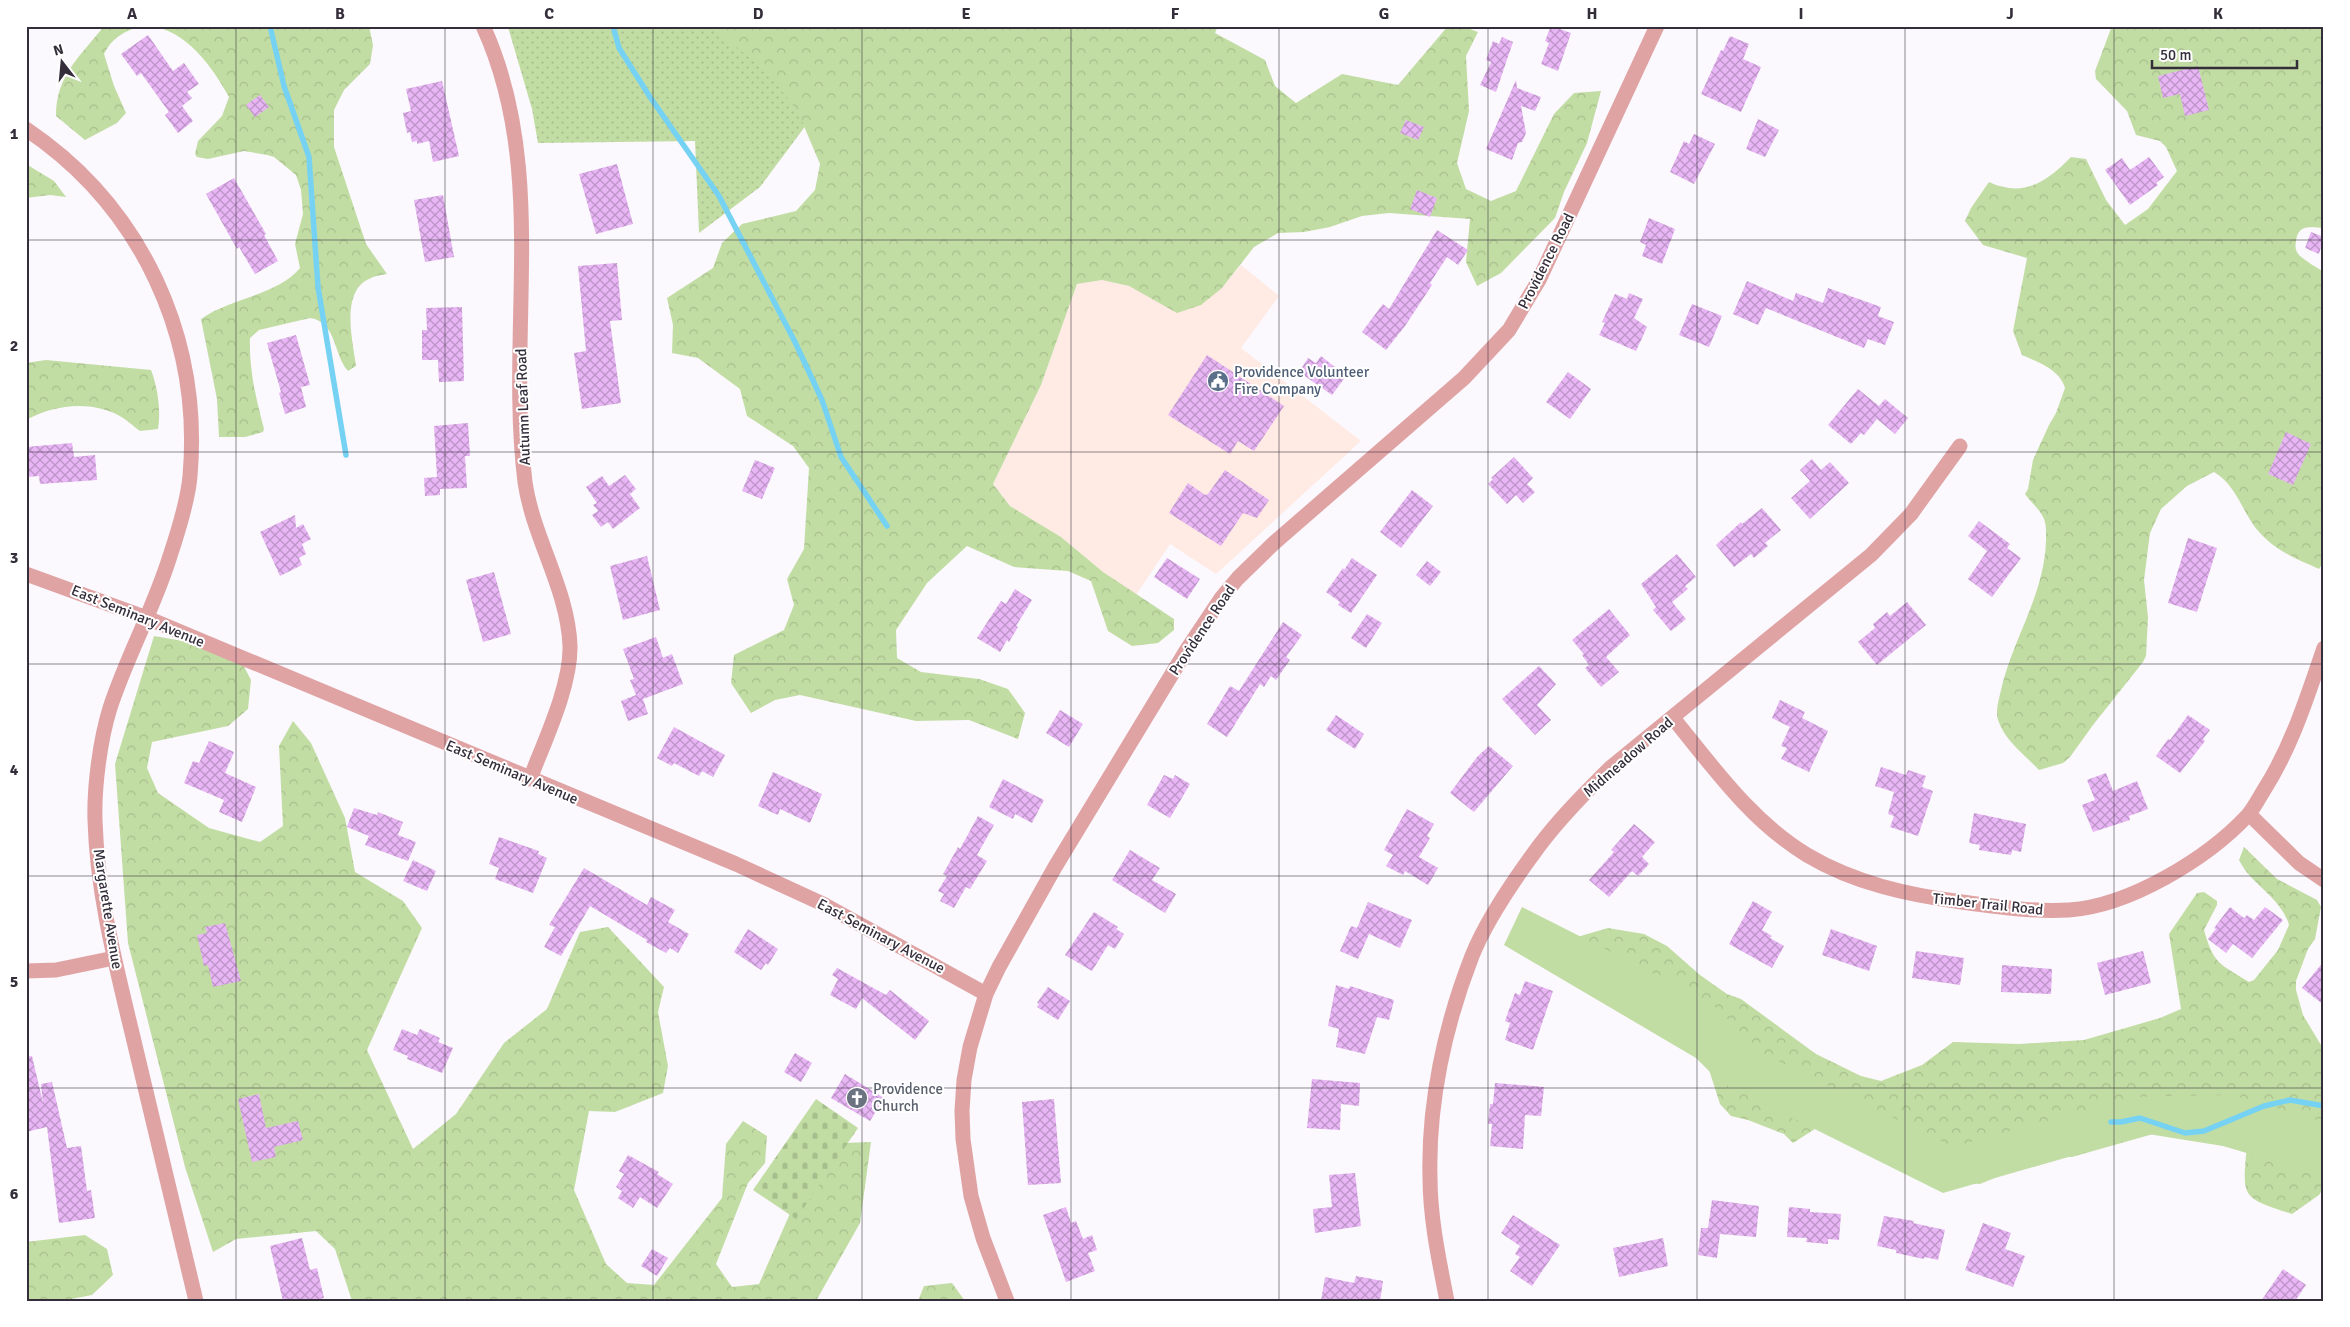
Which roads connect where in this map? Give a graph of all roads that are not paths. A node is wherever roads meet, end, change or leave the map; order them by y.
1 (483, 26) edge
2 (1658, 26) edge
3 (26, 129) edge
4 (1960, 446) dead end
5 (26, 574) edge
6 (147, 618) junction
7 (2324, 648) edge
8 (1673, 718) junction
9 (530, 779) junction
10 (2249, 814) junction
11 (2324, 880) edge
12 (114, 958) junction
13 (26, 971) edge
14 (986, 994) junction
15 (196, 1301) edge
16 (1007, 1301) edge
17 (1447, 1301) edge

1 - 9 street, Autumn Leaf Road
2 - 14 street, Providence Road
3 - 6 street, Margarette Avenue
4 - 8 street, Midmeadow Road
5 - 6 street, East Seminary Avenue
6 - 9 street, East Seminary Avenue
6 - 12 street, Margarette Avenue
7 - 10 street, Timber Trail Road
8 - 10 street, Timber Trail Road
8 - 17 street, Midmeadow Road
9 - 14 street, East Seminary Avenue
10 - 11 street
12 - 13 street
12 - 15 street, Margarette Avenue
14 - 16 street, Providence Road

